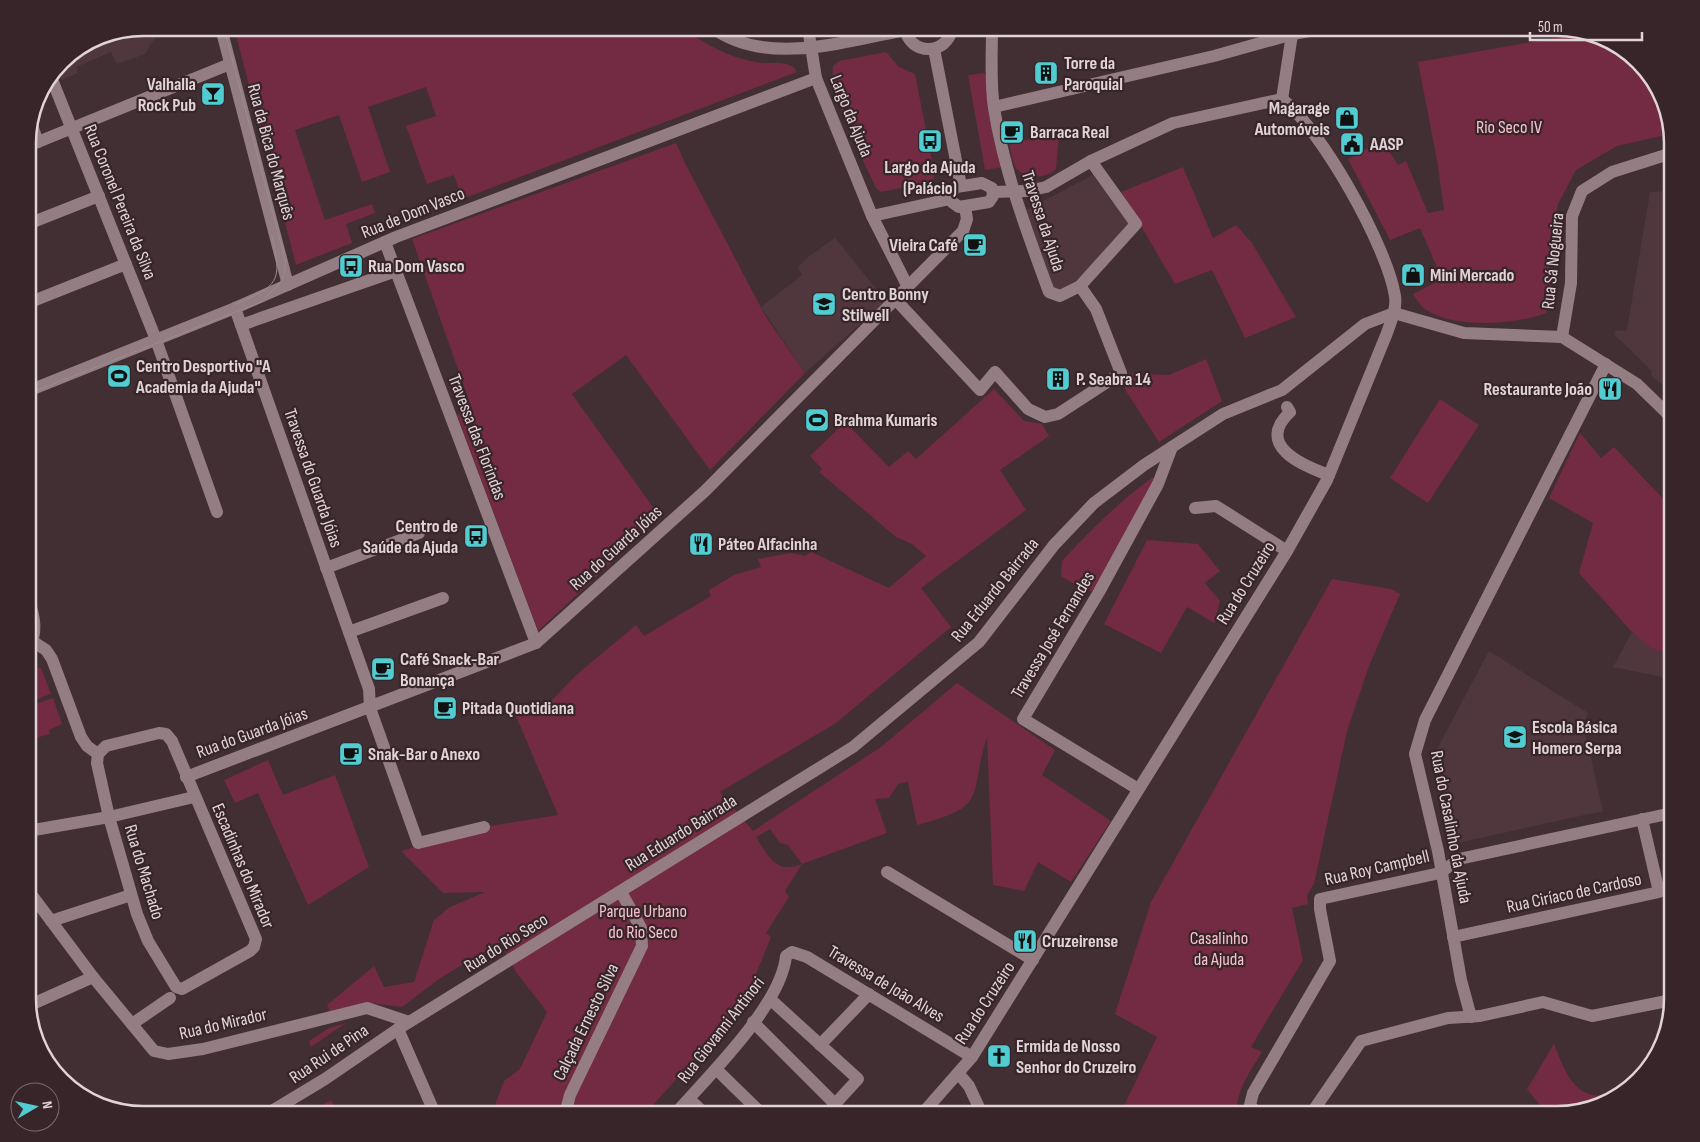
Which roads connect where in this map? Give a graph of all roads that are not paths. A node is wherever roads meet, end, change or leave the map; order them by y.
1 (223, 36) edge
2 (728, 36) edge
3 (809, 36) edge
4 (868, 36) edge
5 (908, 36) edge
6 (949, 36) edge
7 (992, 36) edge
8 (1277, 36) edge
9 (1292, 36) edge
10 (811, 47) junction
11 (934, 49) junction
12 (230, 64) junction
13 (816, 78) junction
14 (54, 84) edge
15 (1282, 99) junction
16 (994, 107) junction
17 (72, 128) junction
18 (36, 143) edge
19 (1664, 156) edge
20 (1091, 161) junction
21 (961, 186) junction
22 (993, 192) junction
23 (1014, 192) junction
24 (99, 196) junction
25 (950, 199) junction
26 (965, 207) junction
27 (872, 216) junction
28 (36, 221) edge
29 (385, 242) junction
30 (126, 264) junction
31 (396, 271) junction
32 (288, 285) junction
33 (1080, 286) junction
34 (908, 287) junction
35 (36, 300) edge
36 (896, 300) junction
37 (235, 308) junction
38 (1394, 313) junction
39 (241, 325) junction
40 (1562, 337) junction
41 (156, 340) junction
42 (1606, 364) junction
43 (36, 388) edge
44 (1287, 407) dead end
45 (1664, 410) edge
46 (1172, 447) junction
47 (1329, 475) junction
48 (1195, 508) dead end
49 (217, 512) dead end
50 (419, 533) dead end
51 (1287, 551) junction
52 (326, 568) junction
53 (444, 598) dead end
54 (349, 632) junction
55 (536, 644) junction
56 (36, 649) edge
57 (370, 708) junction
58 (98, 754) junction
59 (186, 777) junction
60 (1138, 789) junction
61 (194, 797) junction
62 (1664, 815) edge
63 (109, 817) junction
64 (1642, 819) junction
65 (484, 827) dead end
66 (36, 830) edge
67 (887, 872) dead end
68 (1440, 873) junction
69 (621, 892) junction
70 (131, 895) junction
71 (36, 901) edge
72 (51, 921) junction
73 (1453, 937) junction
74 (807, 957) joint
75 (1033, 960) junction
76 (93, 977) junction
77 (182, 989) joint
78 (868, 994) junction
79 (170, 998) dead end
80 (770, 1000) junction
81 (36, 1002) edge
82 (1664, 1002) edge
83 (1471, 1017) junction
84 (752, 1022) junction
85 (132, 1024) junction
86 (404, 1026) junction
87 (820, 1045) junction
88 (972, 1057) junction
89 (716, 1069) junction
90 (958, 1073) junction
91 (689, 1099) junction
92 (280, 1106) edge
93 (432, 1106) edge
94 (567, 1106) edge
95 (682, 1106) edge
96 (696, 1106) edge
97 (754, 1106) edge
98 (929, 1106) edge
99 (978, 1106) edge
100 (1251, 1106) edge
101 (1317, 1106) edge

1 - 12 street, Rua da Bica do Marquês
2 - 10 street
3 - 10 street, Largo da Ajuda
4 - 10 street
5 - 11 street
6 - 11 street
7 - 16 street, Travessa da Ajuda
8 - 16 street
9 - 15 street
10 - 13 street, Largo da Ajuda
11 - 21 street
12 - 17 street
12 - 32 street, Rua da Bica do Marquês
13 - 27 street, Largo da Ajuda
13 - 29 street, Rua de Dom Vasco
14 - 17 street, Rua Coronel Pereira da Silva
15 - 20 street
15 - 38 street, Rua do Cruzeiro
16 - 23 street, Travessa da Ajuda
17 - 18 street
17 - 24 street, Rua Coronel Pereira da Silva
19 - 40 street, Rua Sá Nogueira
20 - 23 street
20 - 33 street, Travessa da Ajuda
21 - 22 street
21 - 25 street
22 - 23 street
22 - 26 street
23 - 33 street, Travessa da Ajuda
24 - 28 street
24 - 30 street, Rua Coronel Pereira da Silva
25 - 26 street
25 - 27 street
26 - 34 street, Rua do Guarda Jóias
27 - 34 street, Largo da Ajuda
29 - 31 street, Travessa das Florindas
29 - 32 street, Rua de Dom Vasco
30 - 35 street
30 - 41 street, Rua Coronel Pereira da Silva
31 - 39 street
31 - 55 street, Travessa das Florindas
32 - 37 street, Rua de Dom Vasco
33 - 36 street
34 - 36 street, Rua do Guarda Jóias
36 - 55 street, Rua do Guarda Jóias
37 - 39 street, Travessa do Guarda Jóias
37 - 41 street, Rua de Dom Vasco
38 - 40 street
38 - 46 street, Rua Eduardo Bairrada
38 - 47 street, Rua do Cruzeiro
39 - 52 street, Travessa do Guarda Jóias
40 - 42 street
41 - 43 street, Rua de Dom Vasco
41 - 49 street, Rua Coronel Pereira da Silva
42 - 45 street
42 - 68 street, Rua do Casalinho da Ajuda
44 - 47 street
46 - 60 street, Travessa José Fernandes
46 - 69 street, Rua Eduardo Bairrada
47 - 51 street, Rua do Cruzeiro
48 - 51 street
50 - 52 street
51 - 60 street, Rua do Cruzeiro
52 - 54 street, Travessa do Guarda Jóias
53 - 54 street
54 - 57 street, Travessa do Guarda Jóias
55 - 57 street, Rua do Guarda Jóias
56 - 58 street
57 - 59 street, Rua do Guarda Jóias
57 - 65 street, Travessa do Guarda Jóias
58 - 59 street, Escadinhas do Mirador
58 - 63 street, Rua do Machado
59 - 61 street, Escadinhas do Mirador
60 - 75 street, Rua do Cruzeiro
61 - 63 street
61 - 77 street, Escadinhas do Mirador
62 - 64 street, Rua Roy Campbell
63 - 66 street
63 - 70 street, Rua do Machado
64 - 68 street, Rua Roy Campbell
64 - 73 street, Rua Ciríaco de Cardoso
67 - 75 street
68 - 73 street, Rua do Casalinho da Ajuda
68 - 100 street, Rua Roy Campbell
69 - 86 street, Rua do Rio Seco
69 - 94 street, Calçada Ernesto Silva
70 - 72 street
70 - 77 street, Rua do Machado
71 - 72 street, Rua do Mirador
72 - 76 street, Rua do Mirador
73 - 83 street, Rua do Casalinho da Ajuda
74 - 78 street, Travessa de João Alves
74 - 80 street, Rua Giovanni Antinori
75 - 88 street, Rua do Cruzeiro
76 - 81 street
76 - 85 street, Rua do Mirador
78 - 87 street
78 - 88 street, Travessa de João Alves
79 - 85 street
80 - 84 street, Rua Giovanni Antinori
80 - 87 street
82 - 83 street
83 - 101 street
84 - 87 street
84 - 89 street, Rua Giovanni Antinori
85 - 86 street, Rua do Mirador
86 - 92 street, Rua Rui de Pina
86 - 93 street
88 - 90 street, Rua do Cruzeiro
89 - 91 street, Rua Giovanni Antinori
89 - 97 street
90 - 98 street, Rua do Cruzeiro
90 - 99 street
91 - 95 street, Rua Giovanni Antinori
91 - 96 street

